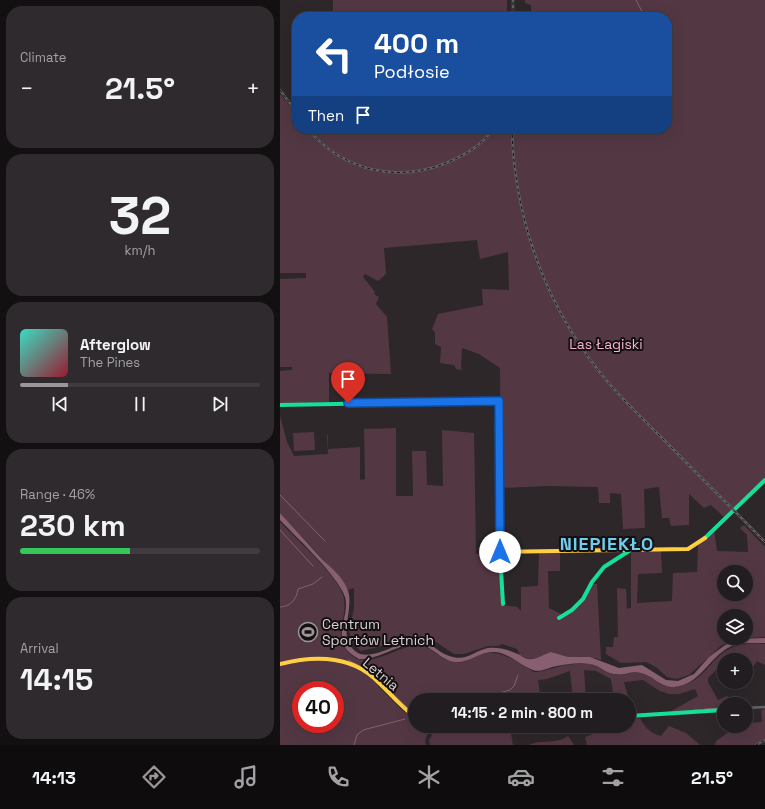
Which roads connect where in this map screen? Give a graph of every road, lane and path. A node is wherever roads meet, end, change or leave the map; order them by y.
1 (280, 405) edge
2 (765, 480) edge
3 (762, 485) edge
4 (630, 550) junction
5 (500, 552) junction
6 (503, 604) dead end
7 (560, 618) dead end
8 (280, 664) edge
9 (765, 707) edge
10 (753, 708) edge
11 (408, 710) edge
12 (717, 710) edge
13 (636, 716) edge

1 - 5 street
2 - 3 street
3 - 4 street
4 - 5 street
4 - 7 street
5 - 6 street
8 - 11 street, Letnia
9 - 10 street
12 - 13 street

